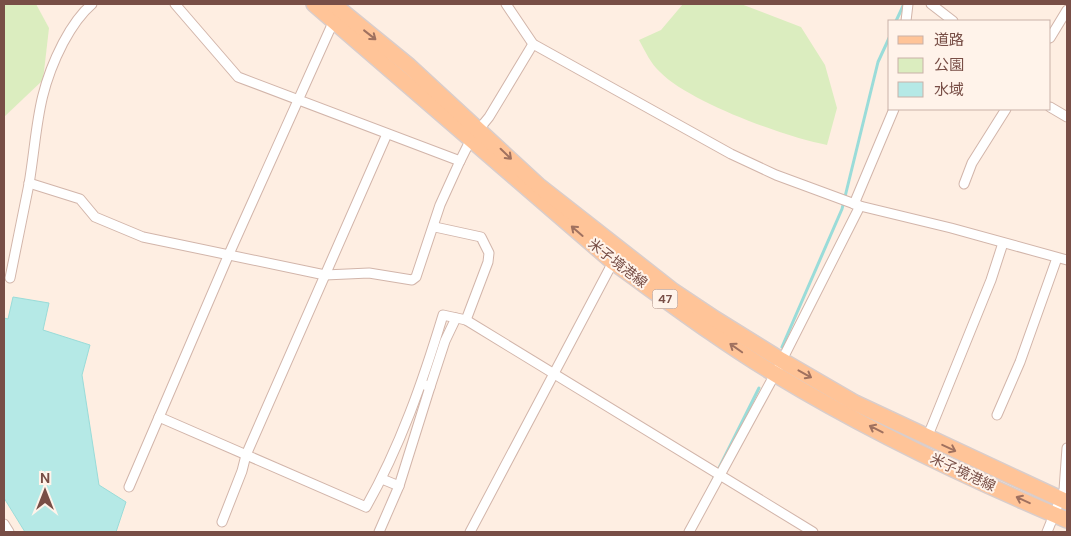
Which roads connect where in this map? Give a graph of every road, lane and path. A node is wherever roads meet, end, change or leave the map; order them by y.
1 (92, 4) edge
2 (175, 4) edge
3 (314, 4) edge
4 (506, 4) edge
5 (908, 4) edge
6 (931, 4) edge
7 (337, 9) edge
8 (1067, 10) edge
9 (906, 20) edge
10 (952, 20) edge
11 (1051, 36) edge
12 (533, 44) junction
13 (299, 98) junction
14 (1051, 108) edge
15 (894, 110) edge
16 (1005, 110) edge
17 (1067, 117) edge
18 (388, 134) junction
19 (475, 134) junction
20 (460, 161) junction
21 (29, 183) junction
22 (964, 184) dead end
23 (857, 205) junction
24 (435, 227) junction
25 (1003, 243) junction
26 (229, 254) junction
27 (1057, 258) junction
28 (1067, 260) edge
29 (613, 262) junction
30 (325, 275) junction
31 (10, 278) dead end
32 (466, 320) junction
33 (778, 367) junction
34 (555, 374) junction
35 (426, 386) junction
36 (997, 415) dead end
37 (159, 417) junction
38 (927, 438) junction
39 (1067, 448) edge
40 (246, 455) junction
41 (720, 474) junction
42 (382, 479) junction
43 (399, 486) junction
44 (129, 487) dead end
45 (1064, 501) edge
46 (1060, 517) edge
47 (222, 522) dead end
48 (4, 524) edge
49 (9, 532) edge
50 (379, 532) edge
51 (470, 532) edge
52 (689, 532) edge
53 (813, 532) edge
54 (1047, 532) edge

1 - 21 street
2 - 13 street
3 - 7 main road, 米子境港線 / 47
4 - 12 street
5 - 9 street
6 - 10 street
7 - 13 street
7 - 19 main road, 米子境港線 / 47
8 - 11 street
12 - 19 street
12 - 23 street
13 - 18 street
13 - 26 street
14 - 17 street
15 - 23 street
16 - 22 street
18 - 20 street
18 - 30 street
19 - 20 street
29 -> 19 main road, 米子境港線 / 47
19 -> 33 main road, 米子境港線 / 47
20 - 24 street
21 - 26 street
21 - 31 street
23 - 25 street
23 - 33 street
24 - 30 street
24 - 32 street
25 - 27 street
25 - 38 street
26 - 30 street
26 - 37 street
27 - 28 street
27 - 36 street
33 -> 29 main road, 米子境港線 / 47
29 - 34 street
30 - 40 street
32 - 34 street
32 - 35 street
33 -> 38 main road, 米子境港線 / 47
33 - 41 street
46 -> 33 main road, 米子境港線 / 47
34 - 41 street
34 - 51 street
35 - 42 street
35 - 43 street
37 - 40 street
37 - 44 street
38 -> 45 main road, 米子境港線 / 47
39 - 45 street
40 - 42 street
40 - 47 street
41 - 52 street
41 - 53 street
42 - 43 street
43 - 50 street
45 - 46 street
46 - 54 street
48 - 49 street

